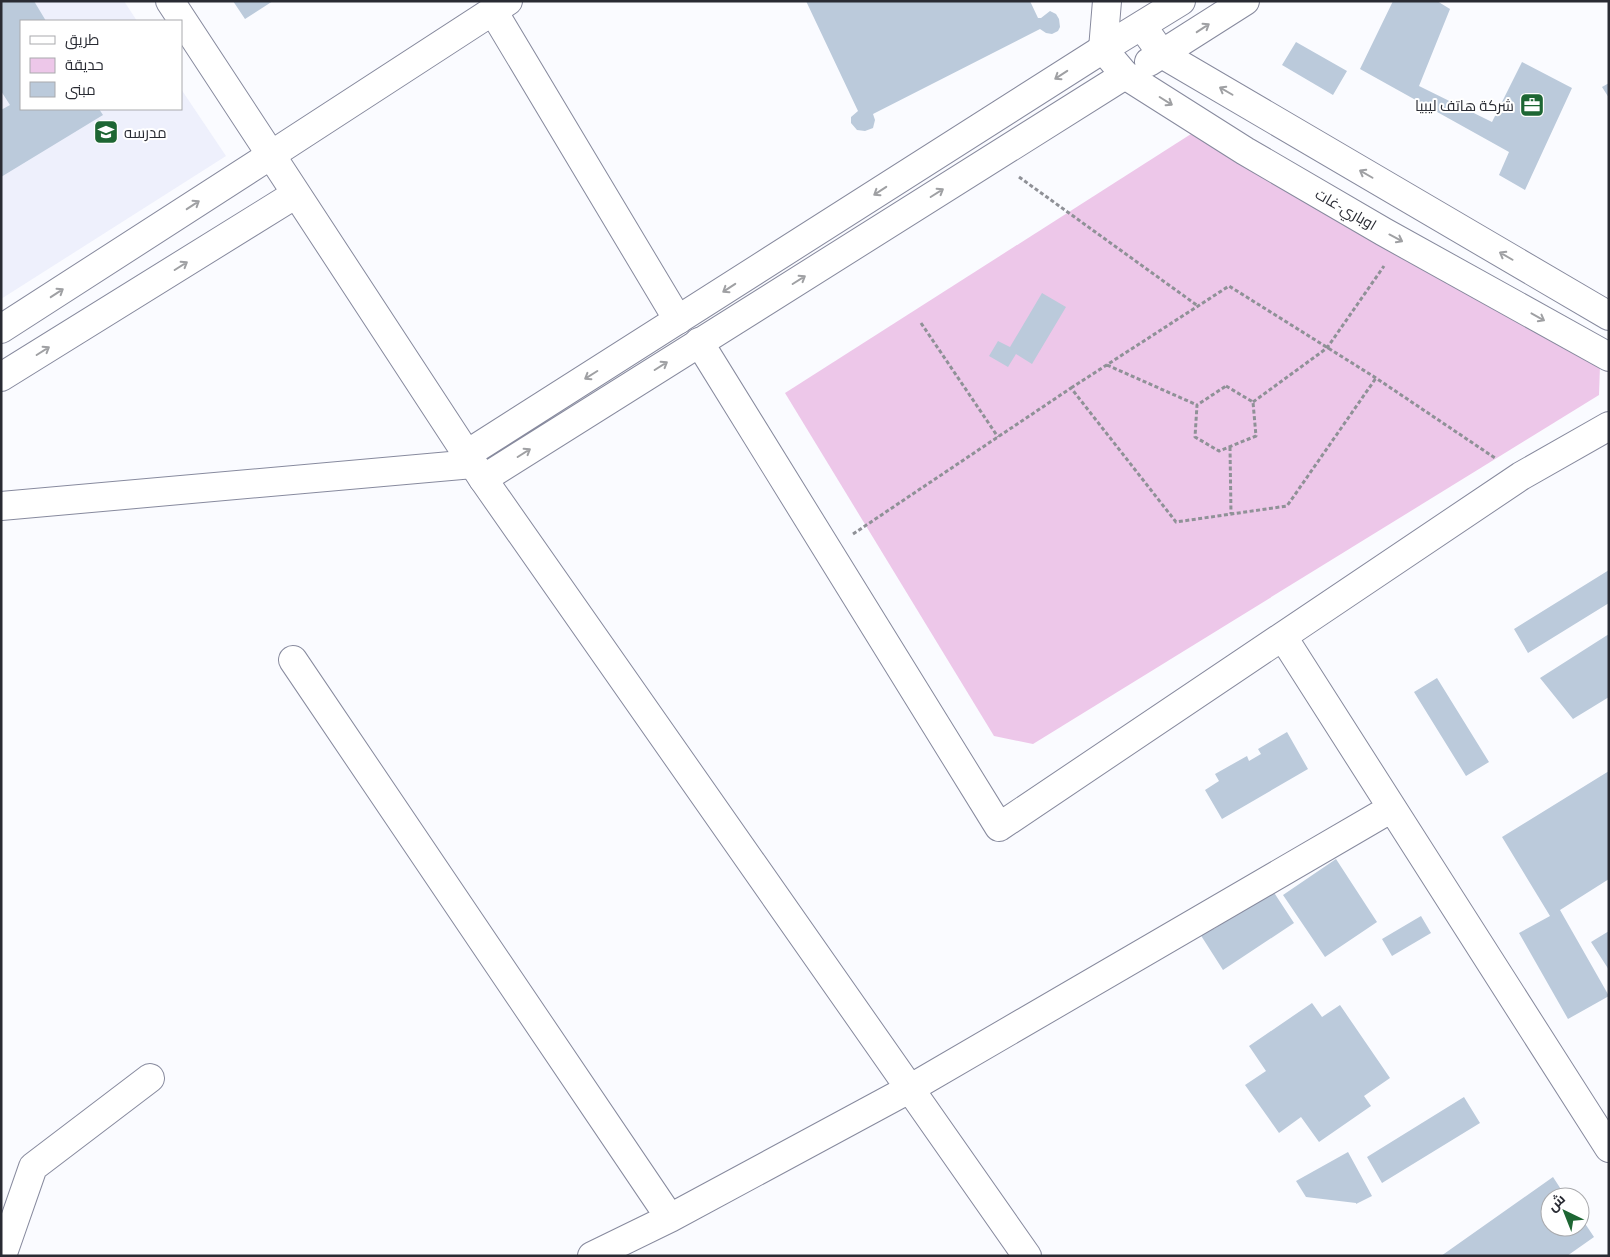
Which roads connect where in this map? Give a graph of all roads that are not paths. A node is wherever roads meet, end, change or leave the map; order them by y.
1 (170, 1) edge
2 (1107, 1) edge
3 (1181, 1) edge
4 (1245, 1) edge
5 (501, 6) edge
6 (1142, 26) junction
7 (1102, 49) junction
8 (1162, 54) junction
9 (1125, 75) junction
10 (271, 155) junction
11 (296, 194) junction
12 (1609, 316) edge
13 (678, 320) junction
14 (1, 329) edge
15 (699, 342) junction
16 (1609, 357) edge
17 (1, 377) edge
18 (1609, 426) edge
19 (474, 466) junction
20 (1, 506) edge
21 (1283, 637) junction
22 (293, 660) dead end
23 (1392, 808) junction
24 (150, 1078) dead end
25 (911, 1088) junction
26 (1609, 1148) edge
27 (670, 1218) junction
28 (2, 1256) edge
29 (592, 1256) edge
30 (1027, 1256) edge

1 - 10 main road
2 - 6 main road
2 - 7 main road
3 - 6 main road
8 -> 4 main road
5 - 10 main road
5 - 13 main road
6 - 7 main road
6 - 8 main road
7 - 9 main road, اوباري-غات
7 -> 13 main road
8 - 9 main road
12 -> 8 main road
15 -> 9 main road
9 -> 16 main road, اوباري-غات
10 - 11 main road
14 -> 10 main road
17 -> 11 main road
11 - 19 main road
13 -> 19 main road
19 -> 15 main road
15 - 21 main road
18 - 21 main road
19 - 20 main road
19 - 25 main road
21 - 23 main road
22 - 27 main road
23 - 25 main road
23 - 26 main road
24 - 28 main road
25 - 27 main road
25 - 30 main road
27 - 29 main road

